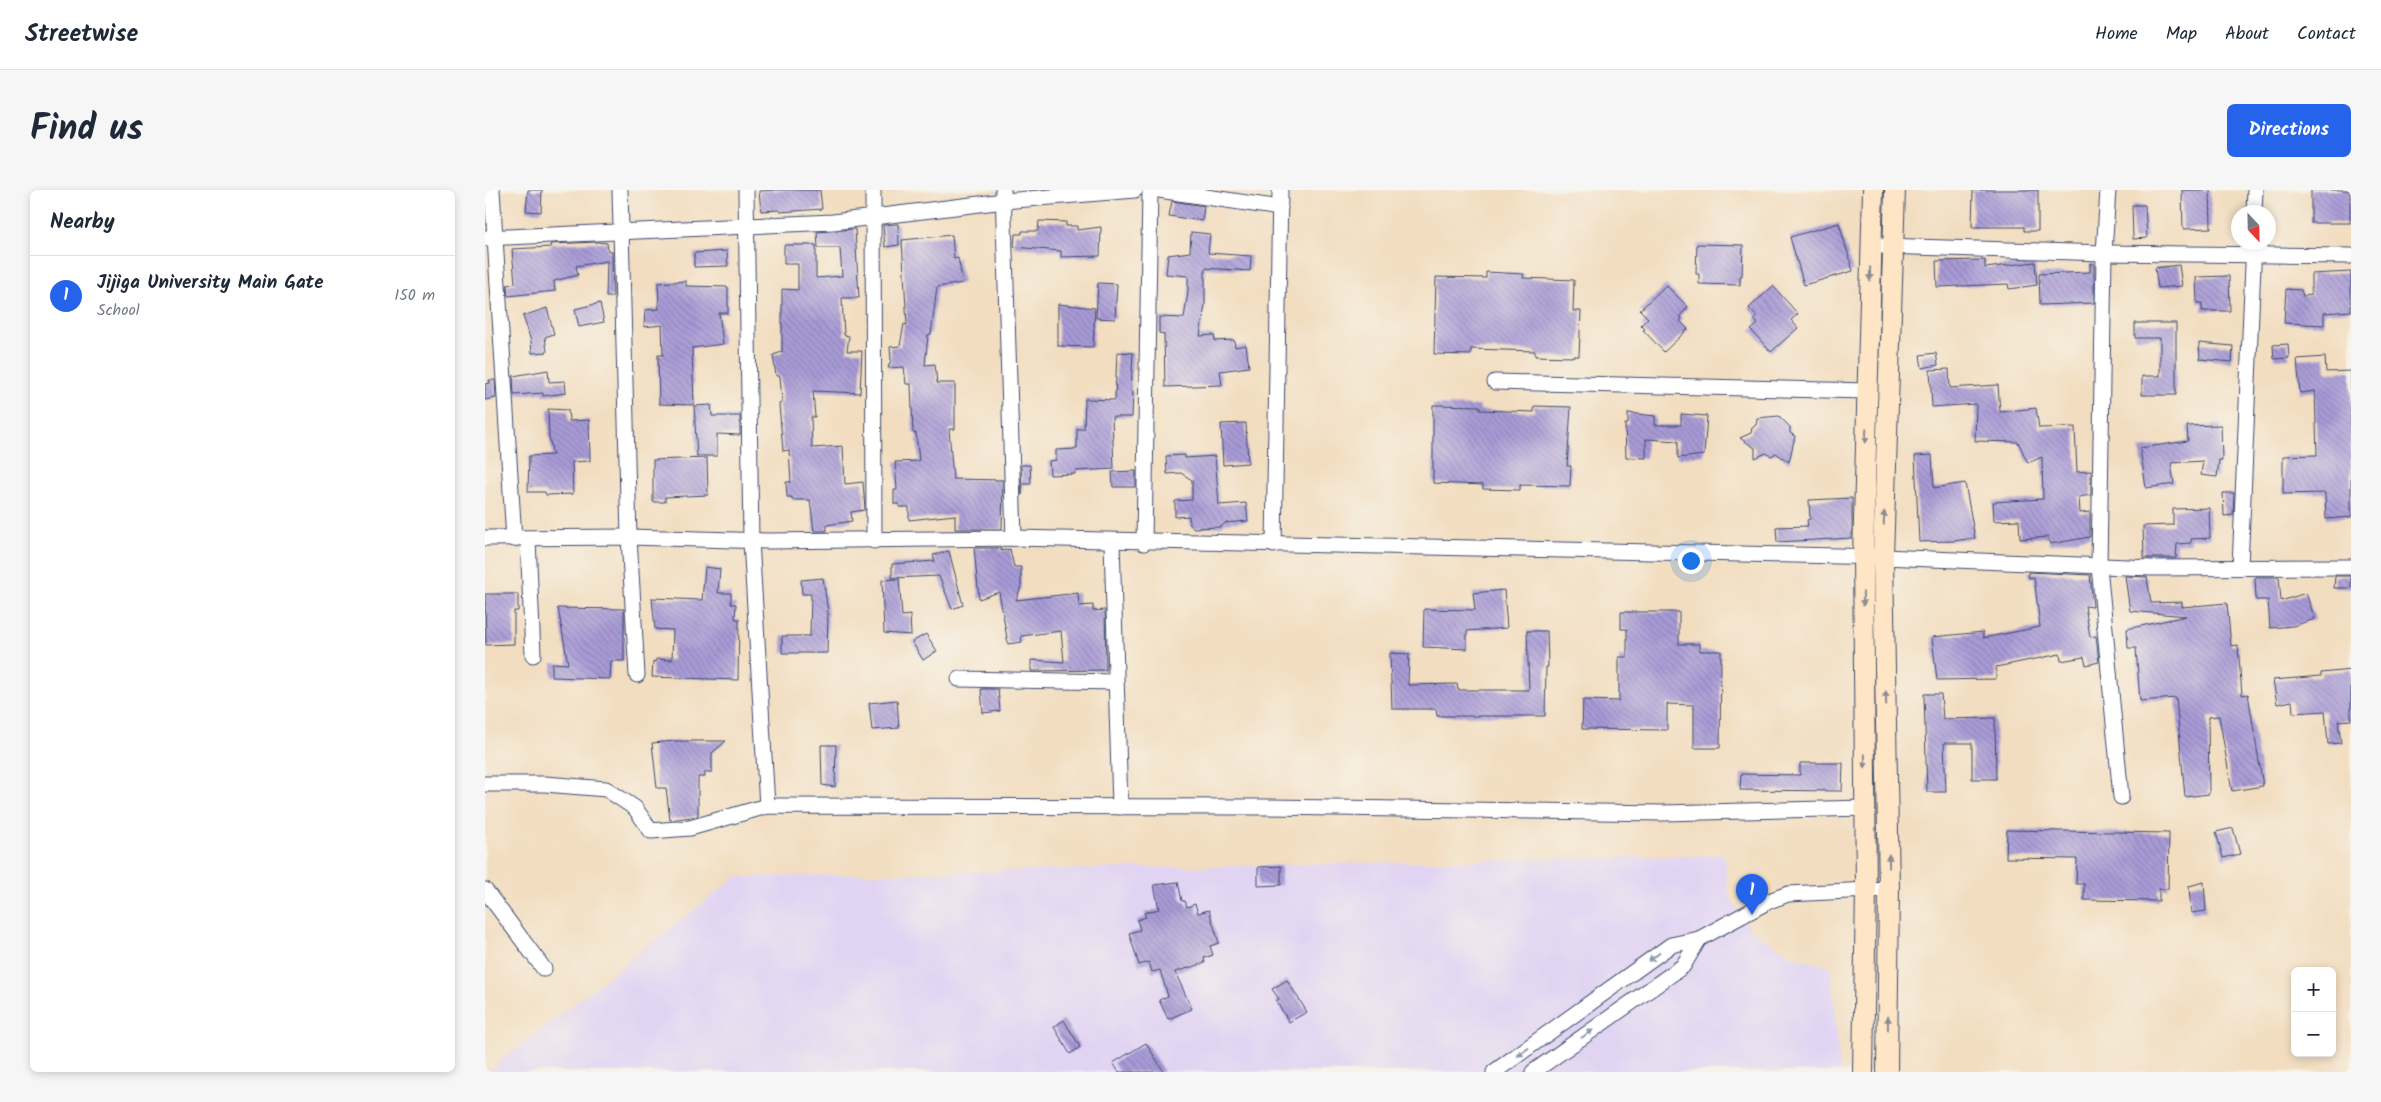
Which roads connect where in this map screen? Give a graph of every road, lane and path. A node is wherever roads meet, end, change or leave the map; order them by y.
1 (492, 190) edge
2 (620, 190) edge
3 (746, 190) edge
4 (873, 190) edge
5 (1135, 190) edge
6 (1150, 190) edge
7 (1159, 190) edge
8 (1280, 190) edge
9 (1873, 190) edge
10 (1895, 190) edge
11 (2108, 190) edge
12 (2255, 190) edge
13 (1003, 195) edge
14 (2254, 205) edge
15 (1279, 208) junction
16 (874, 217) junction
17 (747, 226) junction
18 (622, 232) junction
19 (490, 237) edge
20 (1871, 246) junction
21 (1893, 246) junction
22 (2231, 250) edge
23 (2254, 250) edge
24 (2268, 250) edge
25 (2104, 253) junction
26 (2351, 256) edge
27 (1495, 382) dead end
28 (1867, 390) junction
29 (629, 537) junction
30 (485, 538) edge
31 (1014, 538) junction
32 (521, 539) junction
33 (751, 541) junction
34 (874, 541) junction
35 (1112, 542) junction
36 (1144, 543) junction
37 (1274, 546) junction
38 (1863, 556) junction
39 (1883, 557) junction
40 (2099, 566) junction
41 (2240, 567) junction
42 (2351, 567) edge
43 (533, 656) dead end
44 (637, 675) dead end
45 (959, 679) dead end
46 (1116, 682) junction
47 (485, 784) edge
48 (2121, 797) dead end
49 (767, 806) junction
50 (1119, 807) junction
51 (1866, 808) junction
52 (1889, 889) junction
53 (485, 890) edge
54 (1866, 890) junction
55 (1699, 940) junction
56 (544, 969) dead end
57 (1494, 1072) edge
58 (1533, 1072) edge
59 (1863, 1072) edge
60 (1887, 1072) edge

1 - 19 street
2 - 18 street
3 - 17 street
4 - 16 street
5 - 13 street
6 - 36 street
7 - 15 street
8 - 15 street
9 - 20 main road
10 - 21 main road
11 - 25 street
12 - 14 street
13 - 16 street
13 - 31 street
15 - 37 street
16 - 17 street
16 - 34 street
17 - 18 street
17 - 33 street
18 - 19 street
18 - 29 street
19 - 32 street
20 - 21 street
20 -> 28 main road
21 - 25 street
39 -> 21 main road
22 - 25 street
23 - 41 street
24 - 26 street
25 - 40 street
27 - 28 street
28 -> 38 main road
29 - 32 street
29 - 33 street
29 - 44 street
30 - 32 street
31 - 34 street
31 - 35 street
32 - 43 street
33 - 34 street
33 - 49 street
35 - 36 street
35 - 46 street
36 - 37 street
37 - 38 street
38 - 39 street
38 -> 51 main road
39 - 40 street
52 -> 39 main road
40 - 41 street
40 - 48 street
41 - 42 street
45 - 46 street
46 - 50 street
47 - 49 street
49 - 50 street
50 - 51 street
51 - 54 main road
52 - 54 street
60 -> 52 main road
53 - 56 street
54 - 55 street
54 - 59 main road
55 -> 57 street
58 -> 55 street

